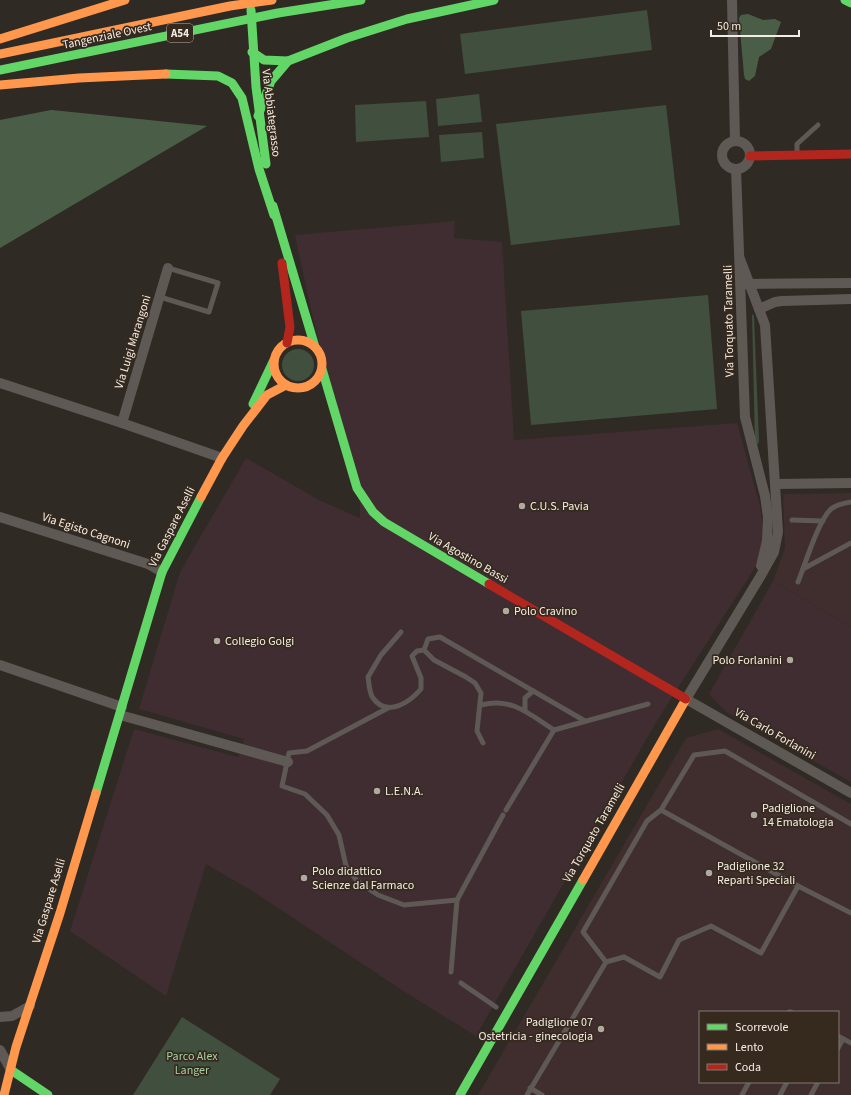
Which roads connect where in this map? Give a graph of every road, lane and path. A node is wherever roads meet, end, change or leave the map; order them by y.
1 (125, 0) edge
2 (251, 0) edge
3 (272, 0) edge
4 (361, 0) edge
5 (494, 0) edge
6 (732, 0) edge
7 (845, 0) edge
8 (851, 3) edge
9 (0, 38) edge
10 (252, 52) junction
11 (0, 54) edge
12 (288, 61) junction
13 (0, 70) edge
14 (0, 85) edge
15 (258, 116) junction
16 (818, 125) dead end
17 (735, 141) junction
18 (798, 155) junction
19 (849, 155) edge
20 (750, 156) junction
21 (736, 169) junction
22 (274, 216) junction
23 (278, 227) junction
24 (168, 268) joint
25 (851, 283) edge
26 (745, 284) junction
27 (160, 297) junction
28 (851, 299) edge
29 (759, 309) junction
30 (287, 343) junction
31 (316, 348) junction
32 (274, 360) junction
33 (322, 369) junction
34 (0, 383) edge
35 (286, 385) junction
36 (310, 386) junction
37 (334, 406) junction
38 (122, 423) junction
39 (243, 426) junction
40 (773, 454) junction
41 (222, 458) junction
42 (754, 460) junction
43 (851, 483) edge
44 (776, 484) junction
45 (851, 502) edge
46 (0, 517) edge
47 (792, 520) dead end
48 (823, 521) junction
49 (851, 543) edge
50 (803, 569) junction
51 (162, 572) junction
52 (798, 582) dead end
53 (755, 585) junction
54 (401, 632) dead end
55 (424, 650) junction
56 (0, 665) edge
57 (533, 691) junction
58 (686, 698) junction
59 (648, 704) dead end
60 (481, 705) junction
61 (388, 708) junction
62 (121, 711) junction
63 (524, 711) junction
64 (585, 721) junction
65 (554, 730) junction
66 (483, 743) dead end
67 (288, 762) junction
68 (851, 793) edge
69 (662, 810) junction
70 (851, 824) edge
71 (798, 886) junction
72 (457, 900) junction
73 (851, 913) edge
74 (606, 962) junction
75 (451, 972) dead end
76 (461, 983) dead end
77 (30, 1006) junction
78 (496, 1007) dead end
79 (0, 1017) edge
80 (841, 1038) edge
81 (851, 1043) edge
82 (0, 1050) edge
83 (11, 1070) junction
84 (748, 1083) edge
85 (786, 1083) edge
86 (817, 1083) edge
87 (530, 1088) junction
88 (4, 1095) edge
89 (48, 1095) edge
90 (460, 1095) edge
91 (526, 1095) edge
92 (542, 1095) edge
93 (742, 1095) edge
94 (780, 1095) edge
95 (811, 1095) edge

1 - 9 main road
2 - 10 main road, Via Abbiategrasso
3 - 11 main road, Tangenziale Ovest / A54
4 - 13 main road, Tangenziale Ovest / A54
5 - 12 main road
6 - 17 street
7 - 8 main road
10 - 12 main road
10 - 15 main road, Via Abbiategrasso
12 - 15 main road
14 - 22 main road
15 - 22 main road, Via Abbiategrasso
16 - 18 lane
17 - 20 street
17 - 21 street
18 - 19 main road
18 - 20 main road
20 - 21 street
21 - 26 street, Via Torquato Taramelli
22 - 23 main road, Via Abbiategrasso
23 - 30 main road, Via Abbiategrasso
23 - 31 main road, Via Abbiategrasso
24 - 27 street, Via Luigi Marangoni
24 - 27 lane
25 - 26 street
26 - 29 street, Via Torquato Taramelli
26 - 42 street, Via Torquato Taramelli
27 - 38 street, Via Luigi Marangoni
28 - 29 street
29 - 40 street, Via Torquato Taramelli
30 - 31 main road
30 - 32 main road
31 - 33 main road
32 - 35 main road
32 - 39 main road, Via Gaspare Aselli
33 - 36 main road
33 - 37 main road, Via Agostino Bassi
34 - 38 street
35 - 36 main road
35 - 39 main road, Via Gaspare Aselli
36 - 37 main road
37 - 58 main road, Via Agostino Bassi
38 - 41 street
39 - 41 main road, Via Gaspare Aselli
40 - 42 street
40 - 44 street, Via Torquato Taramelli
41 - 51 main road, Via Gaspare Aselli
42 - 53 street, Via Torquato Taramelli
43 - 44 street
44 - 53 street, Via Torquato Taramelli
45 - 48 lane
46 - 51 street, Via Egisto Cagnoni
47 - 48 lane
48 - 50 lane
49 - 50 lane
50 - 52 lane
51 - 62 main road, Via Gaspare Aselli
53 - 58 street, Via Torquato Taramelli
54 - 61 lane
55 - 57 lane
55 - 60 lane
55 - 61 lane
56 - 62 street
57 - 63 lane
57 - 64 lane
58 - 68 street, Via Carlo Forlanini
58 - 90 main road, Via Torquato Taramelli
59 - 64 lane
60 - 63 lane
60 - 66 lane
61 - 67 lane
62 - 67 street
62 - 77 main road, Via Gaspare Aselli
63 - 65 lane
64 - 65 lane
65 - 72 lane
67 - 72 lane
69 - 70 lane
69 - 71 lane
69 - 74 lane
71 - 73 lane
71 - 74 lane
72 - 75 lane
74 - 87 lane
76 - 78 lane
77 - 79 street
77 - 83 main road, Via Gaspare Aselli
80 - 81 lane
82 - 83 street
83 - 88 main road, Via Gaspare Aselli
83 - 89 main road
84 - 93 lane
85 - 94 lane
86 - 95 lane
87 - 91 lane
87 - 92 lane

